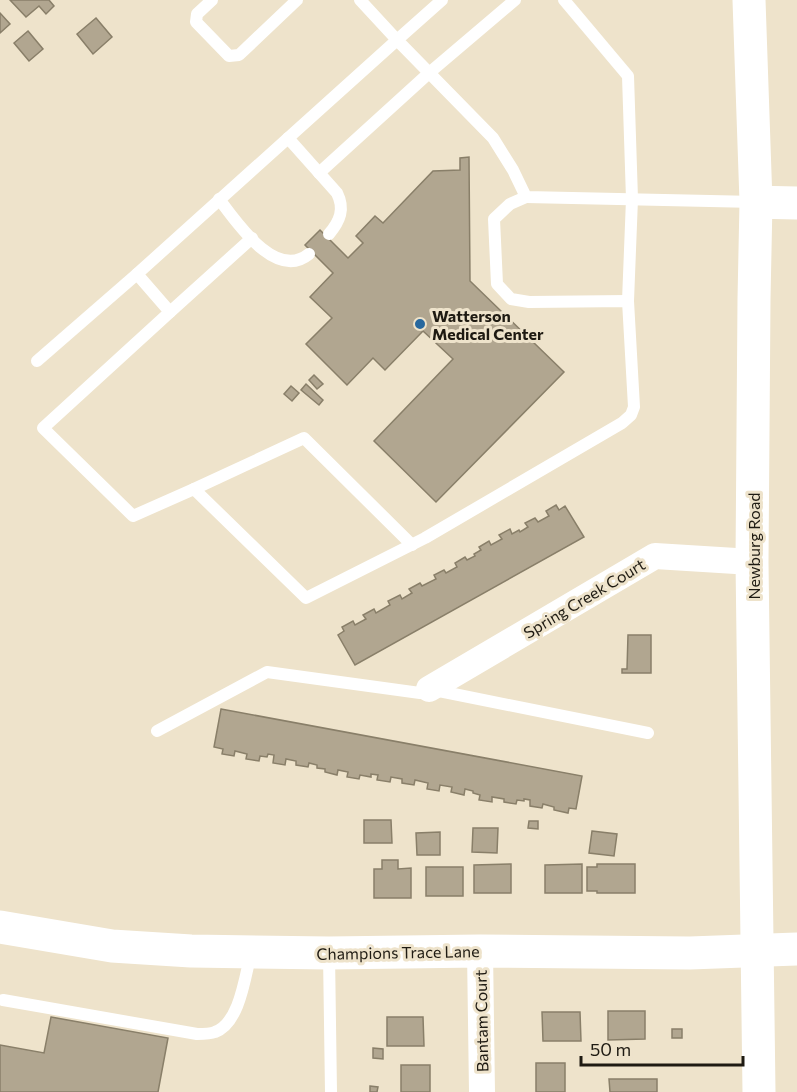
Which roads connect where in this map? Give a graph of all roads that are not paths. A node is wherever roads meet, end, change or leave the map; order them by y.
1 (212, 0) edge
2 (297, 0) edge
3 (360, 0) edge
4 (442, 0) edge
5 (515, 0) edge
6 (564, 0) edge
7 (749, 0) edge
8 (397, 40) junction
9 (429, 73) junction
10 (288, 138) junction
11 (319, 173) junction
12 (526, 197) junction
13 (632, 199) junction
14 (219, 200) junction
15 (756, 202) junction
16 (797, 203) edge
17 (329, 234) dead end
18 (252, 238) junction
19 (309, 254) dead end
20 (137, 274) junction
21 (628, 301) junction
22 (170, 312) junction
23 (37, 361) dead end
24 (194, 489) junction
25 (412, 545) junction
26 (752, 562) junction
27 (429, 689) junction
28 (157, 731) dead end
29 (648, 733) dead end
30 (0, 927) edge
31 (797, 949) edge
32 (756, 950) junction
33 (480, 951) junction
34 (251, 952) junction
35 (329, 953) junction
36 (3, 1000) dead end
37 (331, 1092) edge
38 (482, 1092) edge
39 (759, 1092) edge

1 - 2 lane
3 - 8 lane
4 - 8 lane
5 - 9 lane
6 - 13 lane
7 - 15 main road, Newburg Road
8 - 9 lane
8 - 10 lane
9 - 11 lane
9 - 12 lane
10 - 11 lane
10 - 14 lane
11 - 17 lane
12 - 13 lane
12 - 21 lane
13 - 15 lane
13 - 21 lane
14 - 18 lane
14 - 20 lane
15 - 16 main road
15 - 26 main road, Newburg Road
18 - 19 lane
18 - 22 lane
20 - 22 lane
20 - 23 lane
21 - 25 lane
22 - 24 lane
24 - 25 lane
24 - 25 lane
26 - 27 street, Spring Creek Court
26 - 32 main road, Newburg Road
27 - 28 lane
27 - 29 lane
30 - 34 main road, Champions Trace Lane
31 - 32 main road, Champions Trace Lane
32 - 33 main road, Champions Trace Lane
32 - 39 main road, Newburg Road
33 - 35 main road, Champions Trace Lane
33 - 38 street, Bantam Court
34 - 35 main road, Champions Trace Lane
34 - 36 lane
35 - 37 lane

